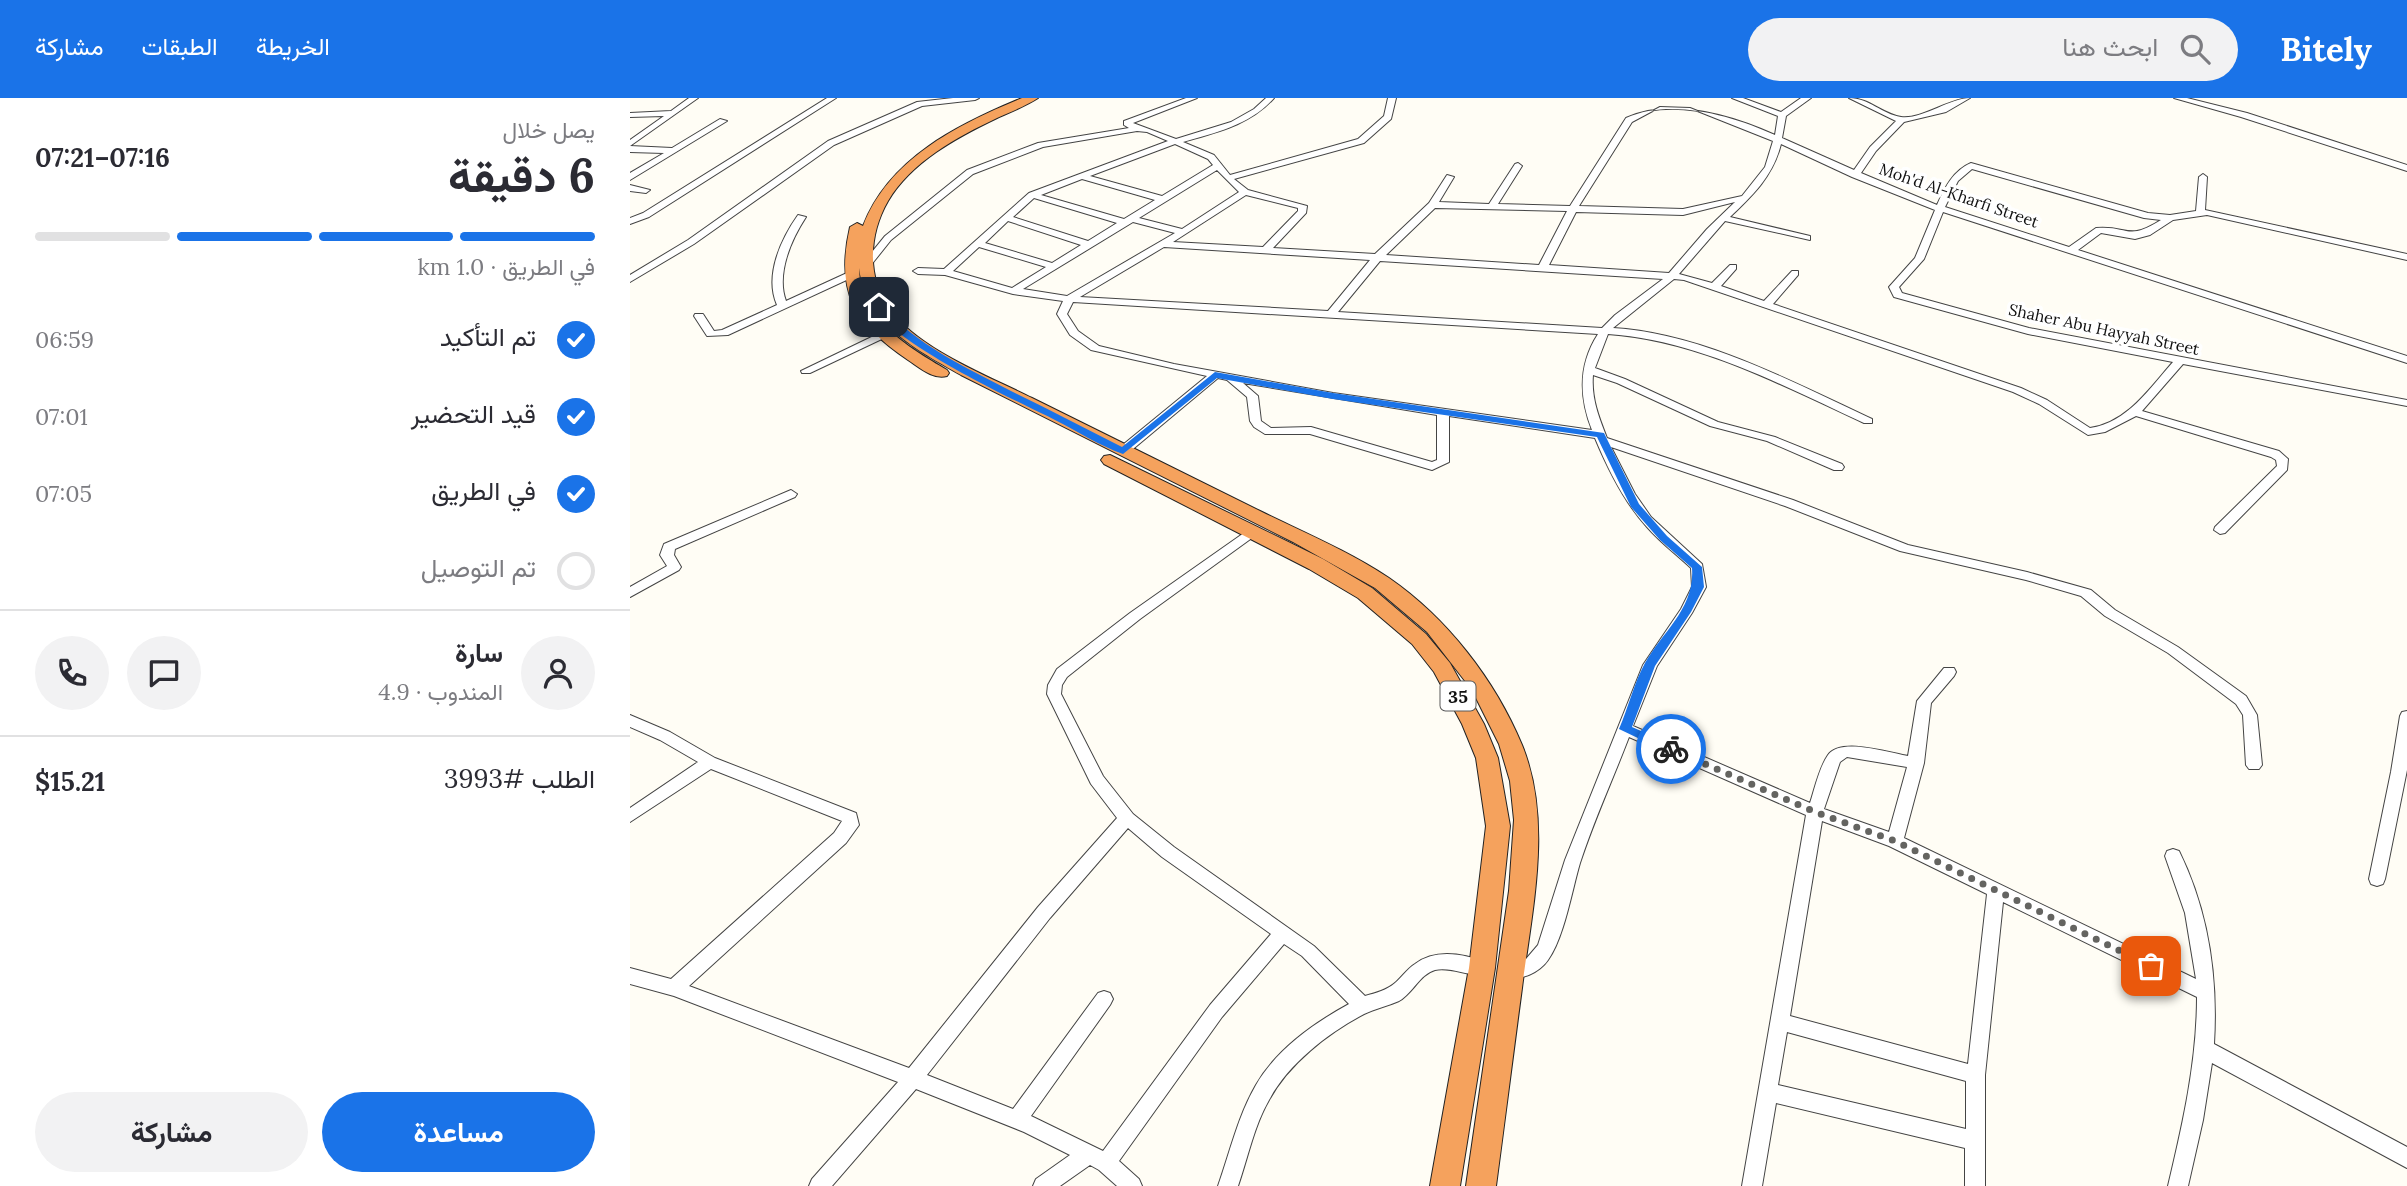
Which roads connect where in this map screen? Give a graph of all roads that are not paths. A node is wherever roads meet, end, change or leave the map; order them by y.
1 (694, 98) edge
2 (832, 98) edge
3 (975, 98) edge
4 (1017, 98) edge
5 (1032, 98) edge
6 (1193, 98) edge
7 (1270, 98) edge
8 (1392, 98) edge
9 (1736, 98) edge
10 (1807, 98) edge
11 (1859, 98) edge
12 (1966, 98) edge
13 (2178, 98) edge
14 (923, 101) edge
15 (674, 113) junction
16 (630, 115) edge
17 (1782, 115) junction
18 (1901, 120) junction
19 (723, 121) dead end
20 (1137, 129) junction
21 (1172, 142) junction
22 (1779, 142) junction
23 (630, 147) edge
24 (673, 152) junction
25 (1217, 166) junction
26 (1518, 166) dead end
27 (2407, 167) edge
28 (1855, 175) junction
29 (1080, 176) junction
30 (630, 177) edge
31 (1450, 177) dead end
32 (2203, 177) dead end
33 (1228, 178) junction
34 (630, 188) edge
35 (1116, 188) junction
36 (646, 190) dead end
37 (1245, 192) junction
38 (1032, 195) junction
39 (1102, 196) dead end
40 (1743, 197) junction
41 (1162, 199) junction
42 (1433, 205) junction
43 (1492, 206) junction
44 (1573, 208) junction
45 (1940, 209) junction
46 (1683, 212) junction
47 (2200, 212) junction
48 (801, 217) dead end
49 (1005, 217) junction
50 (2170, 218) junction
51 (1127, 220) junction
52 (630, 221) edge
53 (1719, 222) junction
54 (1183, 232) junction
55 (1807, 238) dead end
56 (976, 243) junction
57 (1088, 244) junction
58 (1164, 244) junction
59 (2072, 250) junction
60 (1264, 252) junction
61 (1378, 257) junction
62 (2407, 257) edge
63 (1053, 266) junction
64 (1543, 267) junction
65 (1733, 267) dead end
66 (918, 271) dead end
67 (857, 272) junction
68 (946, 272) junction
69 (1795, 273) dead end
70 (1672, 275) junction
71 (630, 279) edge
72 (1715, 286) junction
73 (1013, 291) junction
74 (1069, 299) junction
75 (1767, 304) junction
76 (783, 306) junction
77 (1332, 313) junction
78 (699, 316) dead end
79 (1606, 330) junction
80 (882, 335) junction
81 (2407, 360) edge
82 (2180, 361) junction
83 (1590, 370) junction
84 (806, 372) dead end
85 (1222, 376) junction
86 (2407, 403) edge
87 (1443, 412) junction
88 (2135, 412) junction
89 (1868, 421) dead end
90 (1051, 422) junction
91 (1078, 436) junction
92 (1602, 438) junction
93 (1123, 451) junction
94 (1838, 467) dead end
95 (792, 494) dead end
96 (2220, 530) dead end
97 (1251, 532) junction
98 (630, 593) edge
99 (1949, 672) dead end
100 (2407, 716) edge
101 (630, 721) edge
102 (1625, 729) junction
103 (710, 762) junction
104 (1916, 763) junction
105 (2254, 765) dead end
106 (2403, 774) edge
107 (1815, 812) junction
108 (630, 816) edge
109 (1127, 818) junction
110 (1895, 841) junction
111 (2174, 856) dead end
112 (2376, 879) dead end
113 (1996, 889) junction
114 (1282, 934) junction
115 (1482, 968) junction
116 (1512, 970) junction
117 (633, 980) edge
118 (674, 988) junction
119 (2207, 993) junction
120 (1104, 999) dead end
121 (1363, 1006) junction
122 (1781, 1022) junction
123 (2206, 1050) junction
124 (1976, 1075) junction
125 (913, 1078) junction
126 (1769, 1092) junction
127 (1017, 1119) junction
128 (1976, 1141) junction
129 (1098, 1158) junction
130 (2407, 1158) edge
131 (818, 1186) edge
132 (1043, 1186) edge
133 (1132, 1186) edge
134 (1228, 1186) edge
135 (1445, 1186) edge
136 (1481, 1186) edge
137 (1752, 1186) edge
138 (1975, 1186) edge
139 (2178, 1186) edge

1 - 15 street
2 - 52 street
3 - 14 street
4 - 67 highway, 35
5 - 67 highway, 35
6 - 20 street
7 - 21 street
8 - 33 street
9 - 17 street
10 - 17 street
11 - 18 street
12 - 18 street
13 - 27 street
14 - 71 street
15 - 16 street
15 - 23 street
17 - 22 street
18 - 28 street
19 - 24 street
20 - 21 street
20 - 67 street
21 - 25 street
21 - 29 street
22 - 28 street, Moh'd Al-Kharfi Street
22 - 40 street
22 - 44 street, Moh'd Al-Kharfi Street
23 - 24 street
24 - 30 street
25 - 33 street
25 - 41 street
26 - 43 street
28 - 45 street, Moh'd Al-Kharfi Street
29 - 35 street
29 - 38 street
31 - 42 street
32 - 47 street
33 - 37 street
34 - 36 street
35 - 39 street
35 - 41 street
37 - 54 street
37 - 60 street
38 - 49 street
38 - 51 street
40 - 46 street
40 - 53 street
41 - 51 street
42 - 43 street
42 - 61 street
43 - 44 street
44 - 46 street
44 - 64 street, Moh'd Al-Kharfi Street
45 - 50 street
45 - 59 street, Moh'd Al-Kharfi Street
45 - 82 street, Shaher Abu Hayyah Street
46 - 53 street
47 - 50 street
47 - 62 street
48 - 76 street
49 - 56 street
49 - 57 street
50 - 59 street
51 - 54 street
51 - 57 street
53 - 55 street
53 - 70 street
54 - 58 street
56 - 63 street
56 - 68 street
57 - 63 street
58 - 60 street
58 - 74 street
59 - 81 street, Moh'd Al-Kharfi Street
60 - 61 street
61 - 64 street
61 - 77 street
63 - 73 street
64 - 70 street
65 - 72 street
66 - 68 street
67 - 76 street
67 - 80 highway, 35
67 - 90 highway, 35
68 - 73 street
69 - 75 street
70 - 72 street
70 - 79 street
72 - 75 street
73 - 74 street
74 - 77 street
74 - 85 street
75 - 88 street
76 - 78 street
77 - 79 street
79 - 83 street
79 - 89 street
80 - 84 street
80 - 90 highway, 35
82 - 86 street, Shaher Abu Hayyah Street
82 - 88 street
83 - 92 street
83 - 94 street
85 - 87 street
85 - 87 street
85 - 93 street
87 - 92 street
88 - 96 street
90 - 91 highway, 35
91 - 93 highway, 35
91 - 97 highway, 35
92 - 102 street
92 - 105 street
93 - 116 highway, 35
95 - 98 street
97 - 109 street
97 - 115 highway, 35
99 - 104 street
100 - 106 street
101 - 103 street
102 - 107 street
102 - 116 street
103 - 108 street
103 - 118 street
104 - 107 street
104 - 110 street
106 - 112 street
107 - 110 street
107 - 122 street
109 - 114 street
109 - 125 street
110 - 113 street
111 - 119 street
113 - 119 street
113 - 124 street
114 - 121 street
114 - 129 street
115 - 121 street
115 - 135 highway, 35
116 - 136 highway, 35
117 - 118 street
118 - 125 street
119 - 123 street
120 - 127 street
121 - 134 street
122 - 124 street
122 - 126 street
123 - 130 street
123 - 139 street
124 - 128 street
125 - 127 street
125 - 131 street
126 - 128 street
126 - 137 street
127 - 129 street
128 - 138 street
129 - 132 street
129 - 133 street

